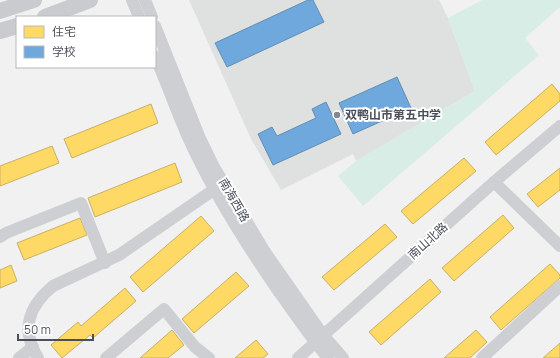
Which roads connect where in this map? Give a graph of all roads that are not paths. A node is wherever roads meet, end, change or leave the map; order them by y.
1 (34, 0) edge
2 (90, 0) edge
3 (132, 0) edge
4 (145, 0) edge
5 (0, 11) edge
6 (48, 16) edge
7 (139, 16) edge
8 (152, 16) edge
9 (16, 26) edge
10 (156, 28) edge
11 (0, 31) edge
12 (156, 58) edge
13 (560, 126) edge
14 (494, 182) junction
15 (215, 188) junction
16 (0, 237) edge
17 (560, 246) edge
18 (105, 263) junction
19 (560, 286) edge
20 (319, 339) junction
21 (33, 347) junction
22 (19, 358) edge
23 (38, 358) edge
24 (106, 358) edge
25 (209, 358) edge
26 (298, 358) edge
27 (328, 358) edge
28 (343, 358) edge
29 (482, 358) edge

1 - 5 main road
2 - 6 main road
3 - 7 street
4 - 8 street
9 - 11 main road
10 - 20 street, 南海西路
12 - 15 street, 南海西路
13 - 14 street, 南山北路
14 - 17 street
14 - 20 street, 南山北路
15 - 18 street
15 - 20 street, 南海西路
16 - 18 street
18 - 21 street
19 - 29 street
20 - 26 street, 南山北路
20 - 27 street, 南海西路
20 - 28 street, 南海西路
21 - 22 street
21 - 23 street
24 - 25 street

